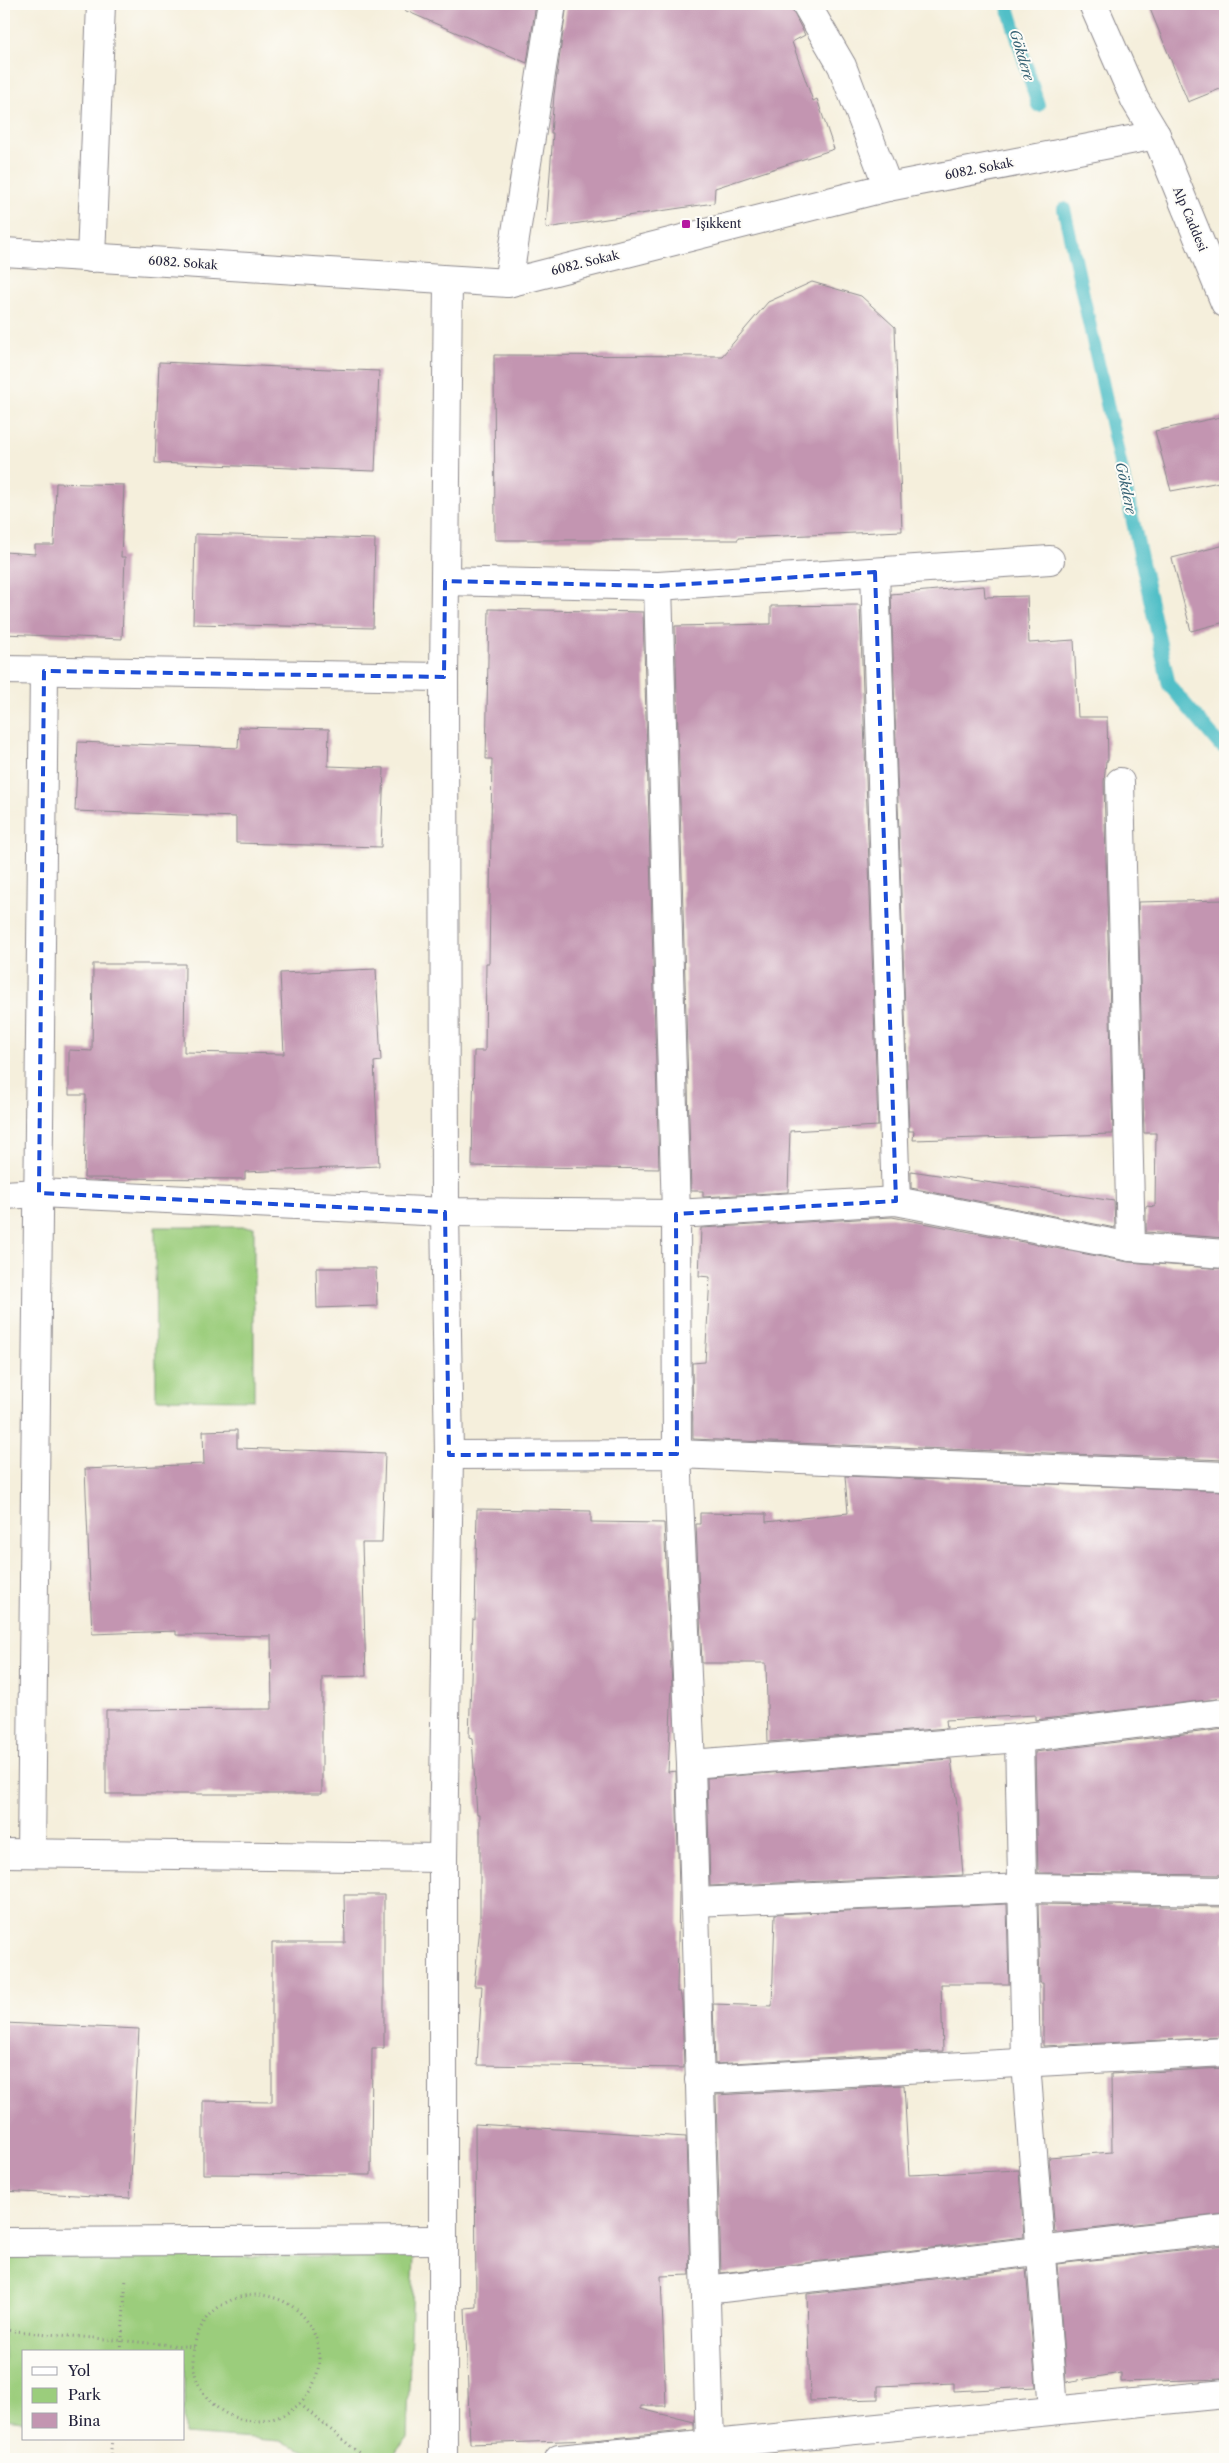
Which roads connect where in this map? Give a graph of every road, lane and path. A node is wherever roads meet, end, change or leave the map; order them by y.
1 (101, 4) edge
2 (552, 4) edge
3 (806, 4) edge
4 (1093, 4) edge
5 (1156, 135) junction
6 (888, 187) junction
7 (4, 252) edge
8 (91, 258) junction
9 (448, 280) junction
10 (508, 283) junction
11 (1225, 303) edge
12 (1050, 560) dead end
13 (875, 572) junction
14 (445, 581) junction
15 (658, 586) junction
16 (4, 670) edge
17 (44, 671) junction
18 (444, 677) junction
19 (1120, 782) dead end
20 (39, 1193) junction
21 (4, 1195) edge
22 (896, 1201) junction
23 (445, 1212) junction
24 (676, 1214) junction
25 (1131, 1247) junction
26 (1225, 1254) edge
27 (677, 1454) junction
28 (449, 1455) junction
29 (1225, 1476) edge
30 (1225, 1713) edge
31 (1019, 1738) junction
32 (691, 1764) junction
33 (4, 1853) edge
34 (31, 1853) junction
35 (443, 1858) junction
36 (1024, 1888) junction
37 (1225, 1891) edge
38 (695, 1902) junction
39 (1225, 2052) edge
40 (1026, 2063) junction
41 (699, 2080) junction
42 (1225, 2229) edge
43 (442, 2240) junction
44 (4, 2242) edge
45 (128, 2242) junction
46 (1039, 2251) junction
47 (706, 2290) junction
48 (4, 2330) edge
49 (122, 2342) junction
50 (194, 2347) junction
51 (121, 2350) edge
52 (1225, 2394) edge
53 (300, 2404) junction
54 (1053, 2410) junction
55 (112, 2440) edge
56 (710, 2444) junction
57 (110, 2459) edge
58 (366, 2459) edge
59 (443, 2459) edge
60 (559, 2459) edge

1 - 8 street
2 - 10 street
3 - 6 street
4 - 5 street, Alp Caddesi
5 - 6 street, 6082. Sokak
5 - 11 street, Alp Caddesi
6 - 10 street, 6082. Sokak
7 - 8 street, 6082. Sokak
8 - 9 street, 6082. Sokak
9 - 10 street, 6082. Sokak
9 - 14 street
12 - 13 street
13 - 15 street
13 - 22 street
14 - 15 street
14 - 18 street
15 - 24 street
16 - 17 street
17 - 18 street
17 - 20 street
18 - 23 street
19 - 25 street
20 - 21 street
20 - 23 street
20 - 34 street
22 - 24 street
22 - 25 street
23 - 24 street
23 - 28 street
24 - 27 street
25 - 26 street
27 - 28 street
27 - 29 street
27 - 32 street
28 - 35 street
30 - 31 street
31 - 32 street
31 - 36 street
32 - 38 street
33 - 34 street
34 - 35 street
35 - 43 street
36 - 37 street
36 - 38 street
36 - 40 street
38 - 41 street
39 - 40 street
40 - 41 street
40 - 46 street
41 - 47 street
42 - 46 street
43 - 45 street
43 - 59 street
44 - 45 street
45 - 49 path
46 - 47 street
46 - 54 street
47 - 56 street
48 - 49 path
49 - 50 path
49 - 51 path
50 - 53 path
50 - 53 path
52 - 54 street
53 - 58 path
54 - 56 street
55 - 57 path
56 - 60 street

